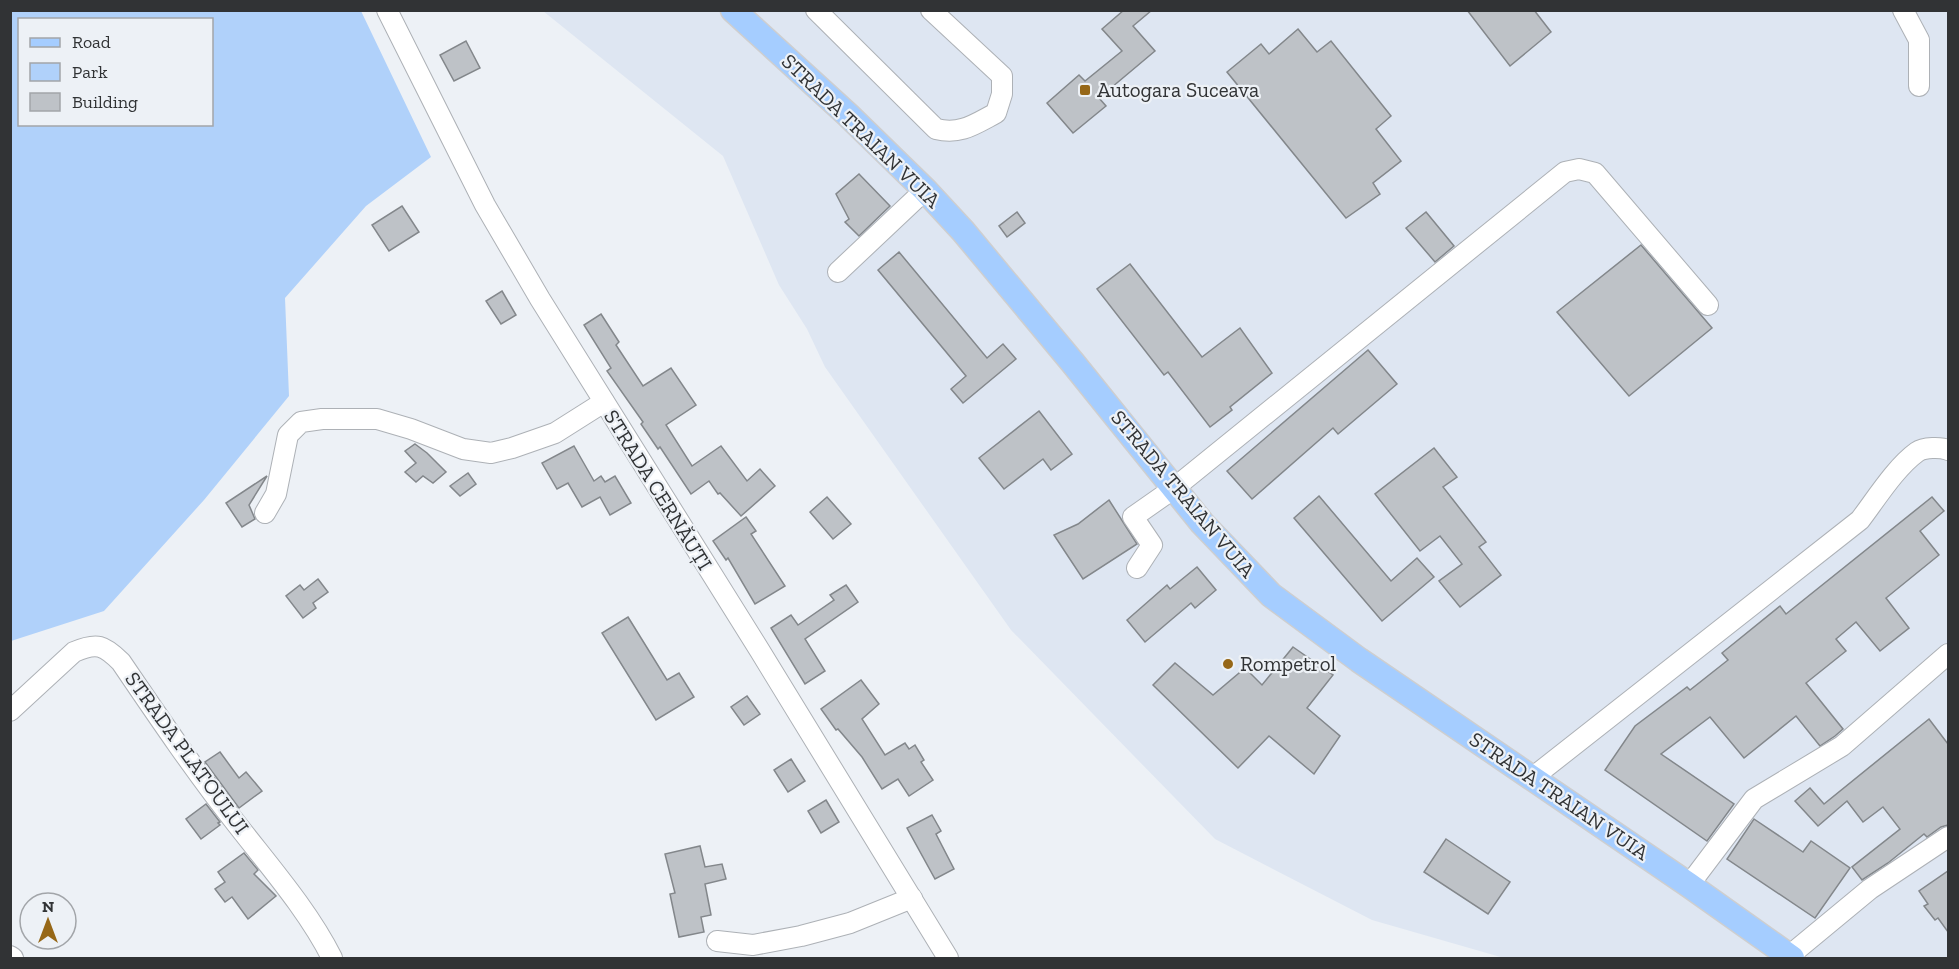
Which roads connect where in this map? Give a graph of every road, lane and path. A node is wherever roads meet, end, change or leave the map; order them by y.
1 (387, 10) edge
2 (733, 10) edge
3 (816, 10) edge
4 (932, 10) edge
5 (1903, 10) edge
6 (1919, 86) dead end
7 (925, 190) junction
8 (838, 272) dead end
9 (1708, 306) dead end
10 (604, 402) junction
11 (1948, 450) edge
12 (1173, 489) junction
13 (265, 513) dead end
14 (1137, 568) dead end
15 (1948, 654) edge
16 (10, 711) edge
17 (1532, 778) junction
18 (1948, 837) edge
19 (1689, 885) junction
20 (912, 898) junction
21 (717, 941) dead end
22 (1791, 957) edge
23 (332, 958) edge
24 (948, 958) edge

1 - 10 street, STRADA CERNĂUȚI
2 - 7 main road, STRADA TRAIAN VUIA
3 - 4 street
5 - 6 street
7 - 8 street
7 - 12 main road, STRADA TRAIAN VUIA
9 - 12 street
10 - 13 street
10 - 20 street, STRADA CERNĂUȚI
11 - 17 street
12 - 14 street
12 - 17 main road, STRADA TRAIAN VUIA
15 - 19 street
16 - 23 street, STRADA PLATOULUI
17 - 19 main road, STRADA TRAIAN VUIA
18 - 22 street
19 - 22 main road, STRADA TRAIAN VUIA
20 - 21 street
20 - 24 street, STRADA CERNĂUȚI

